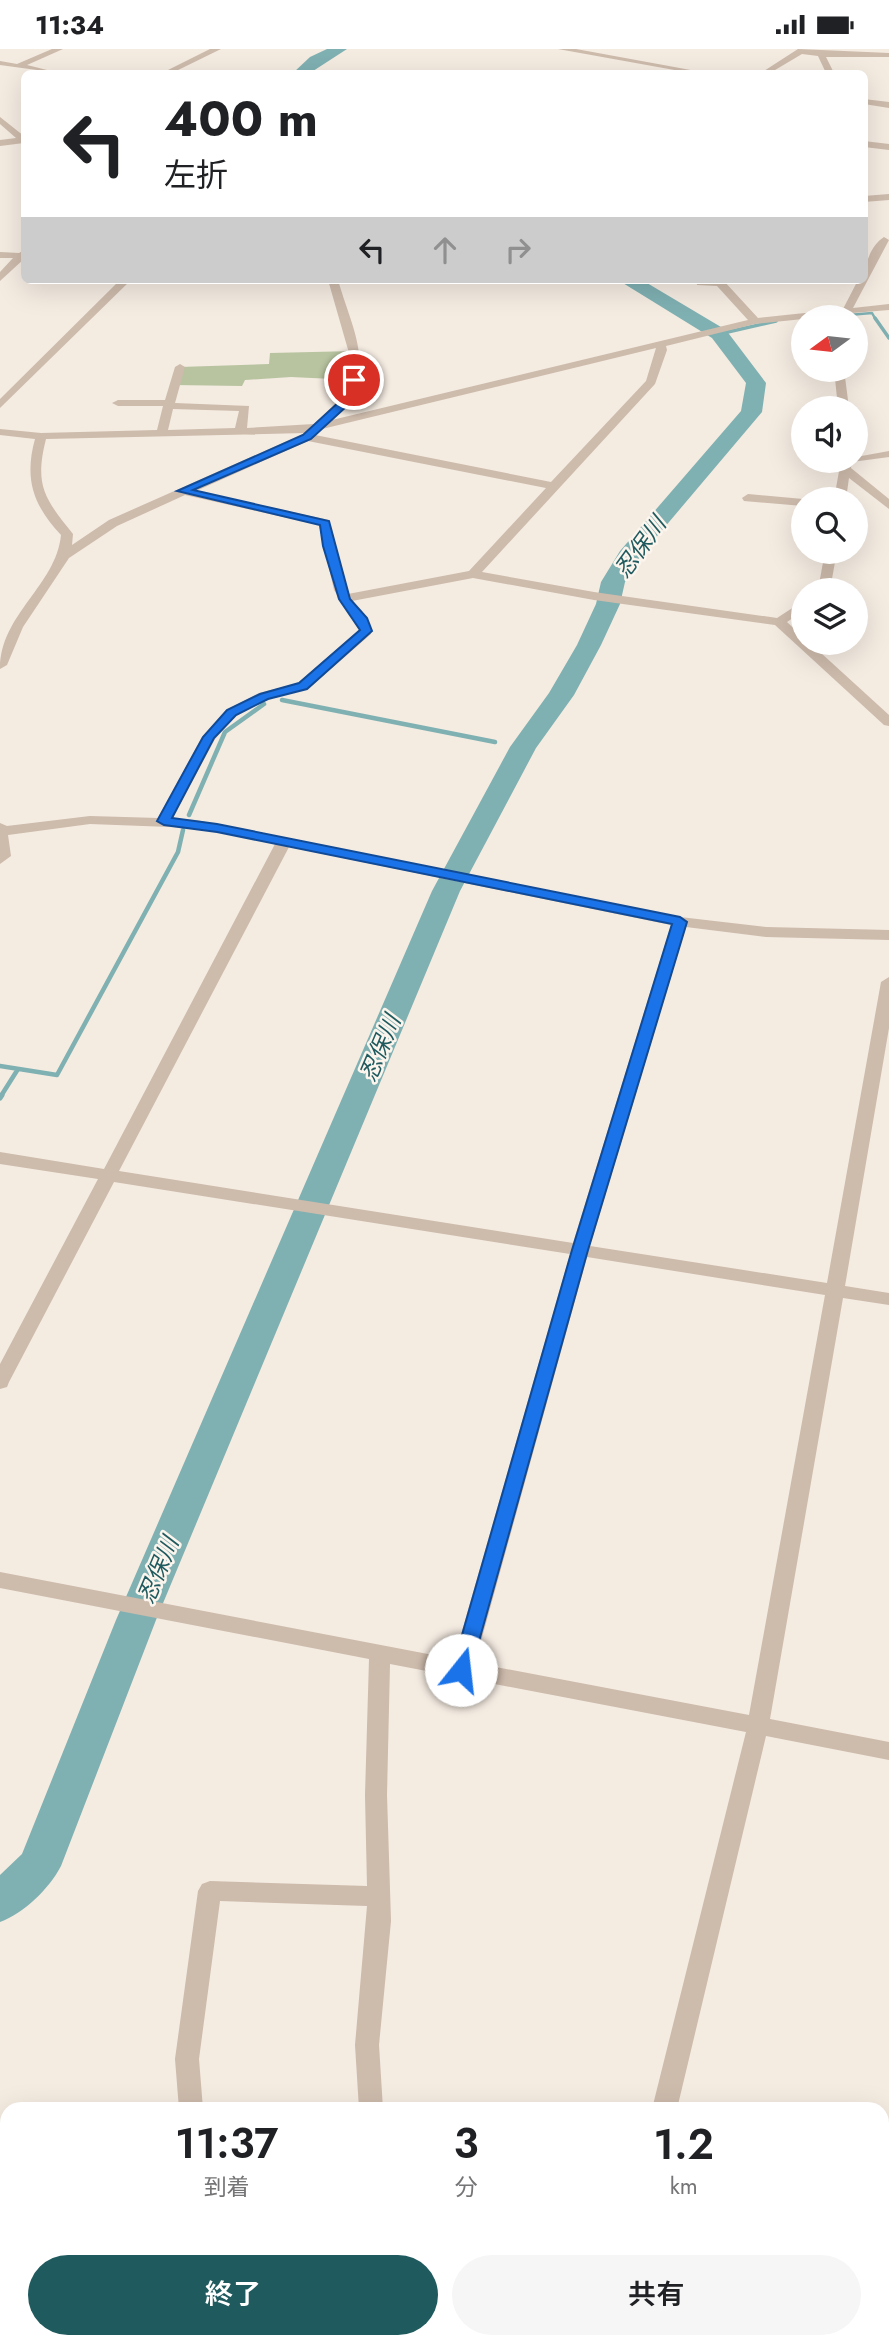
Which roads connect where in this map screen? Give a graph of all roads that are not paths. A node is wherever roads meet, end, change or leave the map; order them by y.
1 (59, 49) edge
2 (217, 49) edge
3 (562, 49) edge
4 (802, 50) edge
5 (821, 54) junction
6 (889, 55) edge
7 (0, 63) edge
8 (19, 66) junction
9 (40, 70) edge
10 (172, 70) edge
11 (685, 70) edge
12 (770, 70) edge
13 (829, 70) edge
14 (868, 101) edge
15 (889, 104) edge
16 (0, 120) edge
17 (868, 137) edge
18 (21, 138) edge
19 (889, 138) edge
20 (21, 140) edge
21 (0, 143) edge
22 (868, 145) edge
23 (889, 147) edge
24 (887, 198) edge
25 (868, 199) edge
26 (882, 240) edge
27 (0, 255) edge
28 (21, 255) edge
29 (21, 257) edge
30 (869, 259) edge
31 (0, 278) edge
32 (122, 284) edge
33 (333, 284) edge
34 (721, 284) edge
35 (861, 284) edge
36 (850, 305) edge
37 (791, 318) edge
38 (755, 321) junction
39 (660, 344) junction
40 (180, 366) dead end
41 (118, 403) dead end
42 (169, 404) junction
43 (0, 405) edge
44 (323, 426) junction
45 (0, 432) edge
46 (240, 433) junction
47 (160, 434) junction
48 (41, 436) junction
49 (307, 437) junction
50 (889, 454) edge
51 (868, 458) edge
52 (859, 473) edge
53 (552, 486) junction
54 (182, 491) junction
55 (748, 498) dead end
56 (791, 502) edge
57 (889, 505) edge
58 (65, 555) junction
59 (473, 574) junction
60 (344, 599) junction
61 (791, 614) edge
62 (779, 622) junction
63 (0, 625) edge
64 (17, 627) junction
65 (0, 665) edge
66 (889, 722) edge
67 (164, 821) junction
68 (1, 829) edge
69 (284, 844) junction
70 (0, 860) edge
71 (680, 922) junction
72 (889, 935) edge
73 (889, 982) edge
74 (0, 1158) edge
75 (109, 1175) junction
76 (580, 1250) junction
77 (836, 1290) junction
78 (889, 1299) edge
79 (0, 1382) edge
80 (0, 1580) edge
81 (380, 1655) junction
82 (461, 1670) junction
83 (758, 1726) junction
84 (889, 1751) edge
85 (378, 1896) junction
86 (190, 2102) edge
87 (370, 2102) edge
88 (666, 2102) edge

1 - 8 street
2 - 10 street
3 - 11 street
4 - 5 street
4 - 12 street
5 - 6 street
5 - 13 street
7 - 8 street
8 - 9 street
14 - 15 street
16 - 18 street
17 - 19 street
20 - 21 street
22 - 23 street
24 - 25 street
26 - 30 street
27 - 28 street
29 - 31 street
32 - 43 street
33 - 44 street
34 - 38 street
35 - 36 street
37 - 38 street
38 - 39 street
39 - 44 street
39 - 53 street
40 - 42 street
41 - 42 street
42 - 46 street
42 - 47 street
44 - 46 street
44 - 49 street
45 - 48 street
46 - 47 street
47 - 48 street
48 - 58 street
49 - 53 street
49 - 54 street
50 - 51 street
52 - 57 street
53 - 59 street
54 - 58 street
54 - 60 street
55 - 56 street
58 - 64 street
59 - 60 street
59 - 62 street
60 - 67 street
61 - 62 street
62 - 66 street
63 - 64 street
64 - 65 street
67 - 68 street
67 - 69 street
68 - 70 street
69 - 71 street
69 - 75 street
71 - 72 street
71 - 76 street
73 - 77 street
74 - 75 street
75 - 76 street
75 - 79 street
76 - 77 street
76 - 82 street
77 - 78 street
77 - 83 street
80 - 81 street
81 - 82 street
81 - 85 street
82 - 83 street
83 - 84 street
83 - 88 street
85 - 86 street
85 - 87 street

